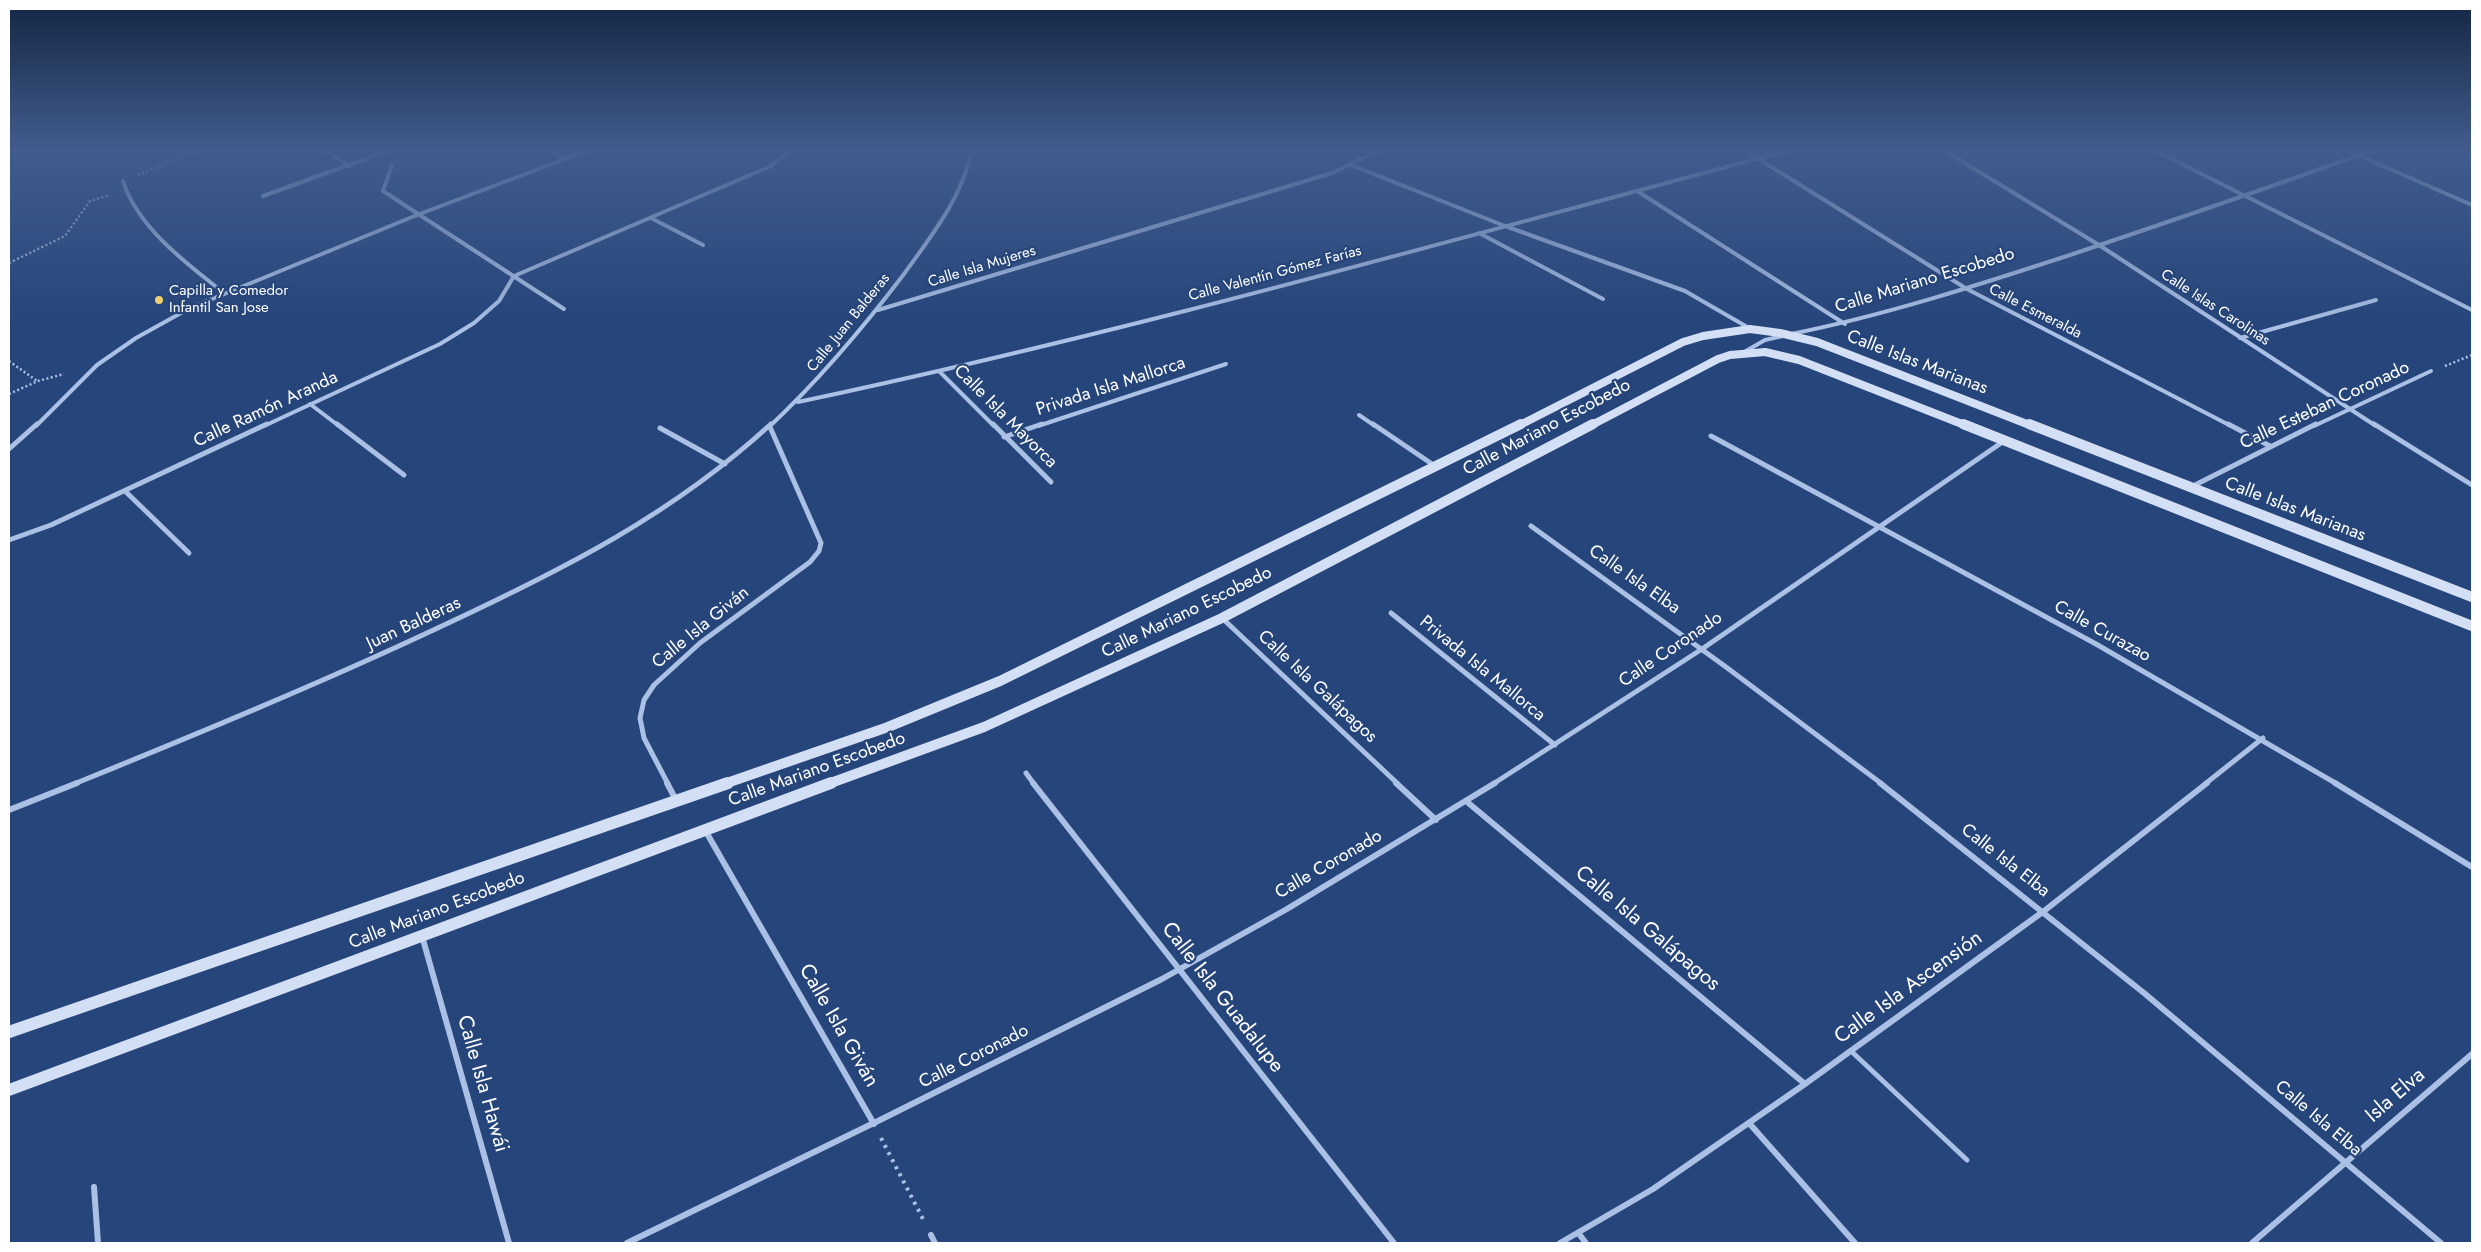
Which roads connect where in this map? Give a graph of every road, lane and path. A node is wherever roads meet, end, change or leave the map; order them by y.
1 (84, 209) edge
2 (138, 209) edge
3 (409, 209) edge
4 (432, 209) edge
5 (671, 209) edge
6 (946, 209) edge
7 (1206, 209) edge
8 (1463, 209) edge
9 (1568, 209) edge
10 (1667, 209) edge
11 (1839, 209) edge
12 (2039, 209) edge
13 (2203, 209) edge
14 (2274, 209) edge
15 (417, 215) junction
16 (651, 218) junction
17 (1505, 226) junction
18 (1478, 233) junction
19 (703, 245) dead end
20 (2098, 245) junction
21 (9, 263) edge
22 (514, 276) junction
23 (1966, 289) junction
24 (224, 292) junction
25 (1603, 299) dead end
26 (2376, 300) dead end
27 (564, 309) dead end
28 (2472, 310) edge
29 (877, 311) junction
30 (1846, 324) junction
31 (1749, 328) junction
32 (1790, 334) junction
33 (2240, 338) junction
34 (1746, 351) junction
35 (2472, 355) edge
36 (9, 361) edge
37 (1226, 364) dead end
38 (98, 365) junction
39 (2432, 371) joint
40 (940, 372) junction
41 (38, 381) junction
42 (9, 394) edge
43 (797, 402) junction
44 (310, 404) junction
45 (2348, 408) junction
46 (1358, 415) dead end
47 (770, 427) junction
48 (660, 428) dead end
49 (1711, 436) dead end
50 (1004, 437) junction
51 (2004, 440) junction
52 (2270, 446) junction
53 (9, 449) edge
54 (725, 464) junction
55 (1438, 467) junction
56 (404, 475) dead end
57 (1051, 482) dead end
58 (2472, 485) edge
59 (2191, 487) junction
60 (125, 491) junction
61 (1532, 526) dead end
62 (1882, 527) junction
63 (9, 540) edge
64 (189, 553) dead end
65 (2472, 597) edge
66 (1392, 613) dead end
67 (1222, 618) junction
68 (2472, 626) edge
69 (1702, 648) junction
70 (2263, 738) junction
71 (1555, 745) junction
72 (1026, 773) dead end
73 (677, 801) junction
74 (1466, 802) junction
75 (9, 810) edge
76 (1436, 820) junction
77 (704, 829) junction
78 (2472, 867) edge
79 (2044, 911) junction
80 (422, 935) junction
81 (1179, 970) junction
82 (9, 1032) edge
83 (1851, 1051) junction
84 (2472, 1054) edge
85 (1805, 1084) junction
86 (9, 1090) edge
87 (874, 1124) junction
88 (1749, 1124) junction
89 (1967, 1160) dead end
90 (2347, 1162) junction
91 (94, 1187) dead end
92 (1580, 1234) junction
93 (931, 1235) joint
94 (98, 1243) edge
95 (509, 1243) edge
96 (627, 1243) edge
97 (935, 1243) edge
98 (1394, 1243) edge
99 (1560, 1243) edge
100 (1586, 1243) edge
101 (1855, 1243) edge
102 (2252, 1243) edge
103 (2442, 1243) edge

1 - 21 path
2 - 24 street
3 - 15 street
4 - 15 street
5 - 16 street
6 - 29 street, Calle Juan Balderas
7 - 29 street, Calle Isla Mujeres
8 - 17 street, Calle Islas Marianas
9 - 17 street, Calle Valentín Gómez Farías
10 - 30 street
11 - 23 street, Calle Esmeralda
12 - 20 street, Calle Islas Carolinas
13 - 20 street, Calle Mariano Escobedo
14 - 28 street
15 - 22 street
15 - 24 street
16 - 19 street
16 - 22 street
17 - 18 street, Calle Valentín Gómez Farías
17 - 31 street, Calle Islas Marianas
18 - 25 street
18 - 40 street, Calle Valentín Gómez Farías
20 - 23 street, Calle Mariano Escobedo
20 - 33 street, Calle Islas Carolinas
22 - 27 street
22 - 44 street, Calle Ramón Aranda
23 - 30 street, Calle Mariano Escobedo
23 - 52 street, Calle Esmeralda
24 - 38 street
26 - 33 street
29 - 43 street, Calle Juan Balderas
30 - 32 street, Calle Mariano Escobedo
31 - 32 main road, Calle Islas Marianas
31 - 55 main road, Calle Mariano Escobedo
32 - 34 street, Calle Mariano Escobedo
32 - 59 main road, Calle Islas Marianas
33 - 45 street, Calle Islas Carolinas
34 - 51 main road
34 - 67 main road, Calle Mariano Escobedo
35 - 39 path, Calle Esteban Coronado
36 - 41 path
37 - 50 street, Privada Isla Mallorca
38 - 41 path
38 - 53 street
39 - 45 street, Calle Esteban Coronado
40 - 43 street, Calle Valentín Gómez Farías
40 - 50 street, Calle Isla Mayorca
41 - 42 path
43 - 47 street, Juan Balderas
44 - 56 street
44 - 60 street, Calle Ramón Aranda
45 - 52 street, Calle Esteban Coronado
45 - 58 street, Calle Islas Carolinas
46 - 55 street
47 - 54 street, Juan Balderas
47 - 73 street, Calle Isla Giván
48 - 54 street
49 - 62 street, Calle Curazao
50 - 57 street, Calle Isla Mayorca
51 - 62 street, Calle Coronado
51 - 68 main road
52 - 59 street, Calle Esteban Coronado
54 - 75 street, Juan Balderas
55 - 73 main road, Calle Mariano Escobedo
59 - 65 main road, Calle Islas Marianas
60 - 63 street, Calle Ramón Aranda
60 - 64 street
61 - 69 street, Calle Isla Elba
62 - 69 street, Calle Coronado
62 - 70 street, Calle Curazao
66 - 71 street, Privada Isla Mallorca
67 - 76 street, Calle Isla Galápagos
67 - 77 main road, Calle Mariano Escobedo
69 - 71 street, Calle Coronado
69 - 79 street, Calle Isla Elba
70 - 78 street, Calle Curazao
70 - 79 street, Calle Isla Ascensión
71 - 74 street, Calle Coronado
72 - 81 street, Calle Isla Guadalupe
73 - 82 main road, Calle Mariano Escobedo
74 - 76 street, Calle Coronado
74 - 85 street, Calle Isla Galápagos
76 - 81 street, Calle Coronado
77 - 80 main road, Calle Mariano Escobedo
77 - 87 street, Calle Isla Giván
79 - 83 street, Calle Isla Ascensión
79 - 90 street, Calle Isla Elba
80 - 86 main road, Calle Mariano Escobedo
80 - 95 street, Calle Isla Hawái
81 - 87 street, Calle Coronado
81 - 98 street, Calle Isla Guadalupe
83 - 85 street, Calle Isla Ascensión
83 - 89 lane
84 - 90 street, Isla Elva
85 - 88 street, Calle Isla Ascensión
87 - 93 path
87 - 96 street, Calle Coronado
88 - 92 street, Calle Isla Ascensión
88 - 101 street
90 - 102 street, Isla Elva
90 - 103 street, Calle Isla Elba
91 - 94 street
92 - 99 street, Calle Isla Ascensión
92 - 100 street
93 - 97 street

